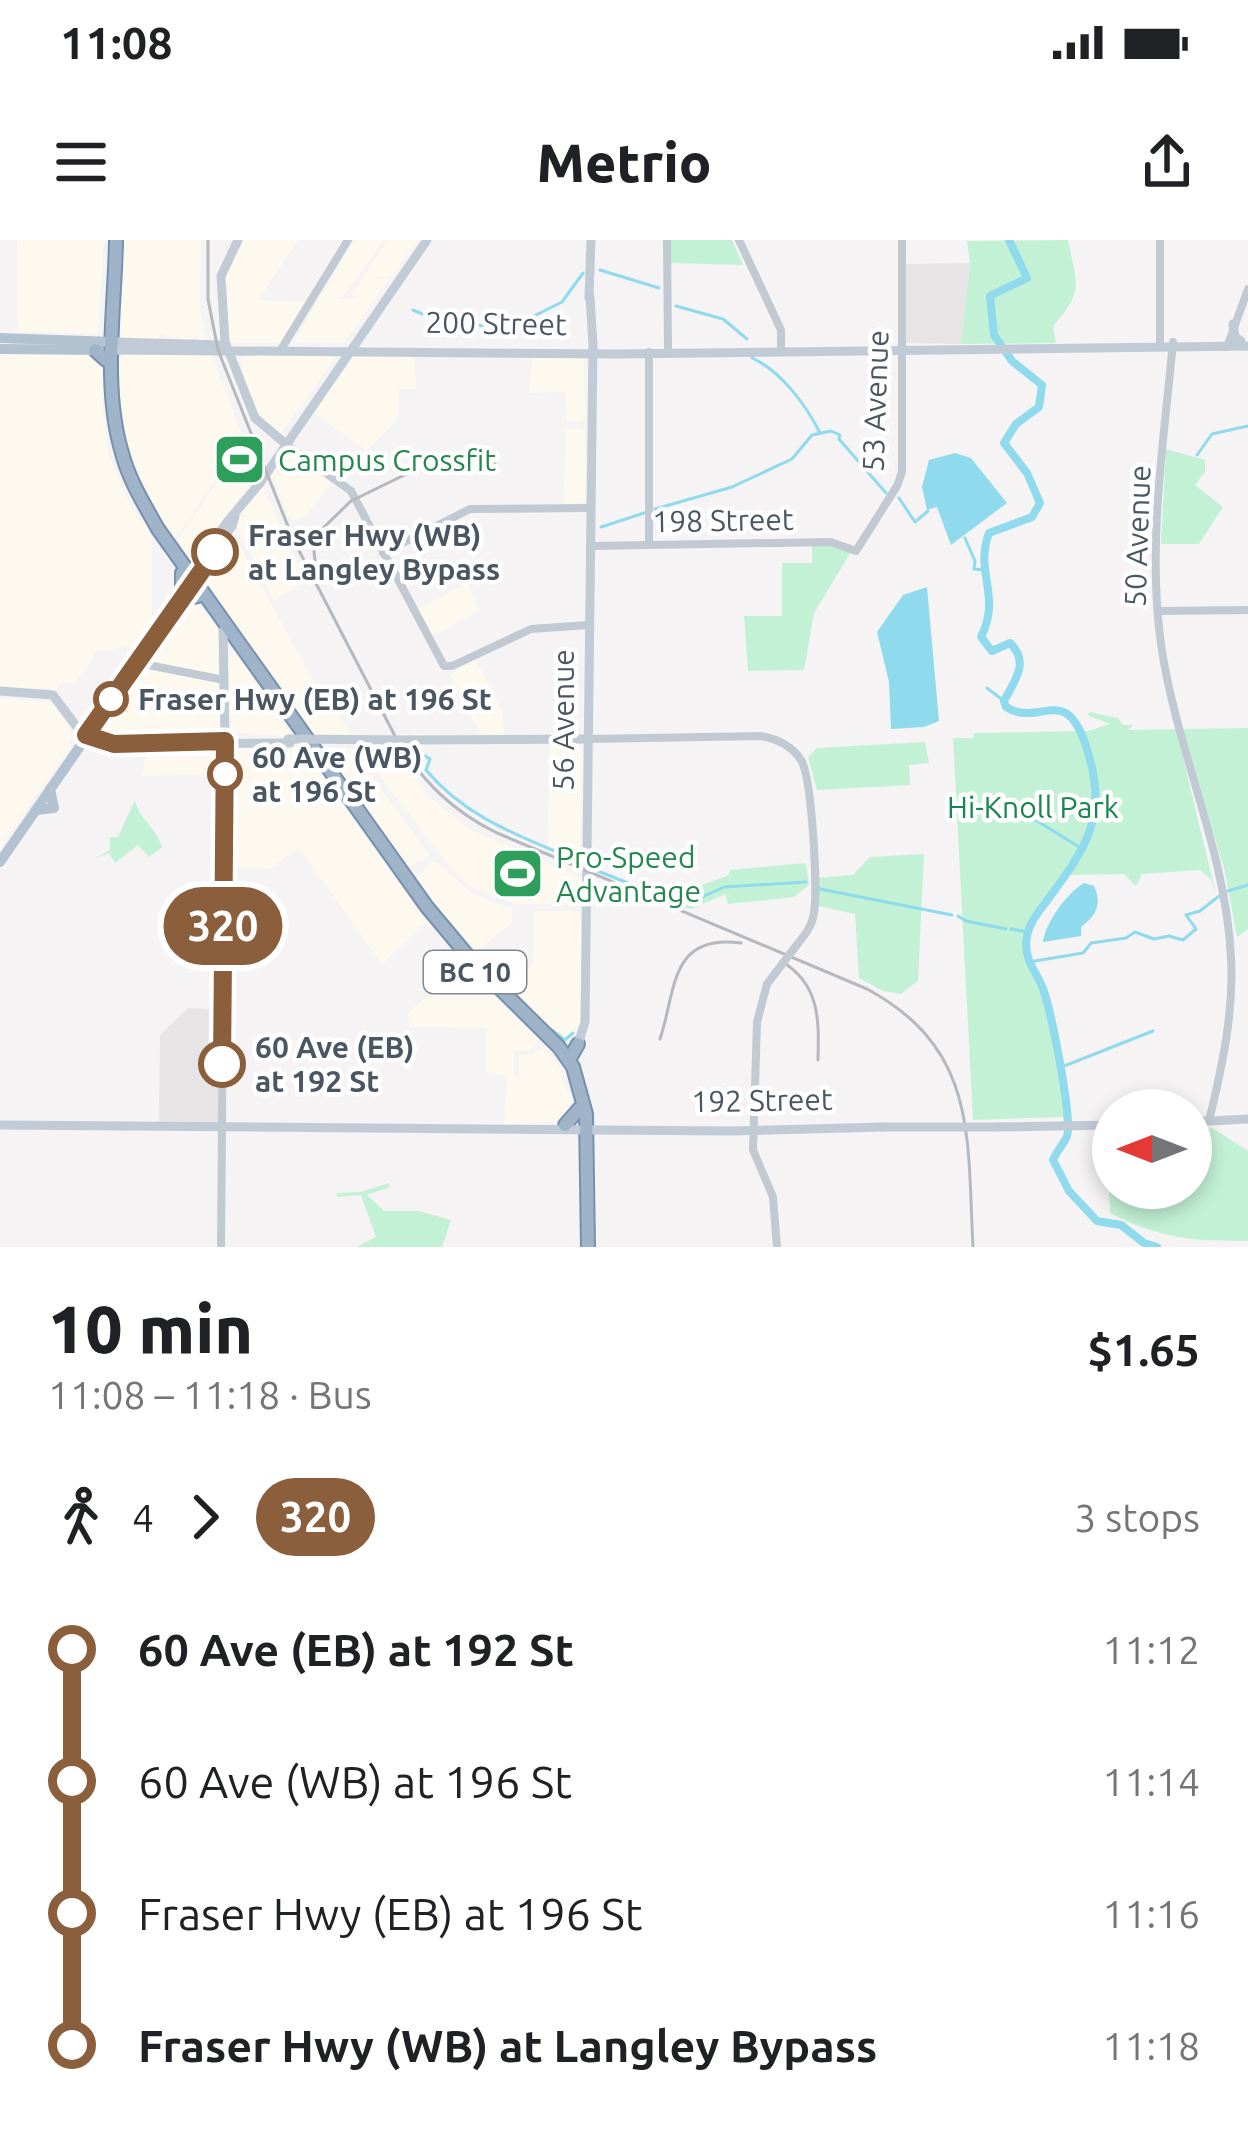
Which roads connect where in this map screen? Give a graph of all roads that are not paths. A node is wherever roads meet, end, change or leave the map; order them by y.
1 (113, 240) edge
2 (238, 240) edge
3 (348, 240) edge
4 (424, 240) edge
5 (591, 240) edge
6 (667, 240) edge
7 (739, 240) edge
8 (902, 240) edge
9 (1160, 240) edge
10 (1248, 289) edge
11 (1233, 324) junction
12 (224, 328) junction
13 (4, 340) edge
14 (1160, 342) junction
15 (1246, 343) edge
16 (212, 344) junction
17 (1227, 344) junction
18 (1173, 345) junction
19 (1101, 346) junction
20 (354, 347) junction
21 (1133, 347) junction
22 (227, 348) junction
23 (282, 348) junction
24 (781, 348) junction
25 (668, 349) junction
26 (902, 349) junction
27 (110, 351) junction
28 (242, 351) junction
29 (590, 351) junction
30 (649, 352) junction
31 (233, 362) junction
32 (280, 443) junction
33 (588, 508) junction
34 (649, 545) junction
35 (588, 546) junction
36 (856, 551) joint
37 (383, 553) junction
38 (190, 581) junction
39 (1248, 610) edge
40 (1158, 611) junction
41 (588, 625) junction
42 (231, 657) junction
43 (134, 662) junction
44 (226, 680) junction
45 (0, 693) edge
46 (587, 726) junction
47 (86, 737) junction
48 (225, 739) junction
49 (587, 739) junction
50 (600, 739) junction
51 (50, 785) junction
52 (34, 808) junction
53 (0, 862) edge
54 (577, 1042) junction
55 (559, 1047) junction
56 (569, 1060) junction
57 (1212, 1108) edge
58 (1041, 1113) dead end
59 (1248, 1119) edge
60 (829, 1121) junction
61 (1212, 1121) edge
62 (0, 1125) edge
63 (565, 1125) joint
64 (883, 1125) junction
65 (1004, 1125) junction
66 (1092, 1125) edge
67 (587, 1126) junction
68 (497, 1128) junction
69 (754, 1128) junction
70 (804, 1128) junction
71 (221, 1130) junction
72 (221, 1247) edge
73 (588, 1247) edge
74 (777, 1247) edge

1 - 27 highway, BC 10
2 - 12 main road
3 - 23 street
4 - 20 main road
5 - 29 main road, 56 Avenue
6 - 25 street
7 - 24 street
8 - 26 street, 53 Avenue
9 - 14 street
10 - 11 street
11 - 15 main road
11 - 17 street
12 - 16 main road
12 - 22 main road
13 - 27 main road, 200 Street
13 - 27 main road, 200 Street
14 - 18 main road, 200 Street
14 - 19 main road, 200 Street
14 - 21 main road
15 - 17 main road, 200 Street
16 - 22 main road, 200 Street
16 - 27 main road, 200 Street
17 - 18 main road, 200 Street
18 - 21 main road, 200 Street
18 - 40 street, 50 Avenue
19 - 21 main road, 200 Street
19 - 26 main road, 200 Street
20 - 23 main road, 200 Street
20 - 29 main road, 200 Street
20 - 29 main road, 200 Street
20 - 32 main road
22 - 23 main road, 200 Street
22 - 27 main road, 200 Street
22 - 28 main road, 200 Street
22 - 31 main road
23 - 28 main road, 200 Street
24 - 25 main road, 200 Street
24 - 26 main road, 200 Street
24 - 30 main road, 200 Street
25 - 29 main road, 200 Street
26 - 36 street, 53 Avenue
27 - 38 highway, BC 10
28 - 31 main road
29 - 30 main road, 200 Street
29 - 33 main road, 56 Avenue
30 - 34 street
31 - 32 main road
32 - 37 street
32 - 38 main road
33 - 35 main road, 56 Avenue
33 - 37 street
34 - 35 street, 198 Street
34 - 36 street, 198 Street
35 - 41 main road, 56 Avenue
37 - 41 street
38 - 42 highway, BC 10
38 - 43 main road
38 - 55 highway, BC 10
39 - 40 street
40 - 57 street, 50 Avenue
41 - 46 main road, 56 Avenue
42 - 44 main road
42 - 67 highway, BC 10
43 - 44 street
43 - 47 main road
44 - 48 main road
45 - 47 main road
46 - 49 main road, 56 Avenue
46 - 50 main road
47 - 48 main road
47 - 51 main road
48 - 49 main road, bridge
48 - 71 street
49 - 50 street
49 - 54 main road, 56 Avenue
50 - 69 street, bridge
51 - 52 main road
51 - 52 main road
52 - 53 main road
54 - 55 highway
54 - 56 highway
55 - 56 highway, BC 10
56 - 67 highway, BC 10
58 - 65 main road
59 - 61 main road
60 - 64 main road, 192 Street
60 - 69 main road, 192 Street
60 - 70 main road
62 - 71 main road, 192 Street
63 - 67 highway
63 - 68 main road, 192 Street
64 - 65 main road, 192 Street, bridge
64 - 70 main road, 192 Street
65 - 66 main road, 192 Street
67 - 68 main road, 192 Street
67 - 69 main road, 192 Street
67 - 73 highway, BC 10
68 - 71 main road, 192 Street
69 - 70 main road, 192 Street
69 - 74 street
71 - 72 street

